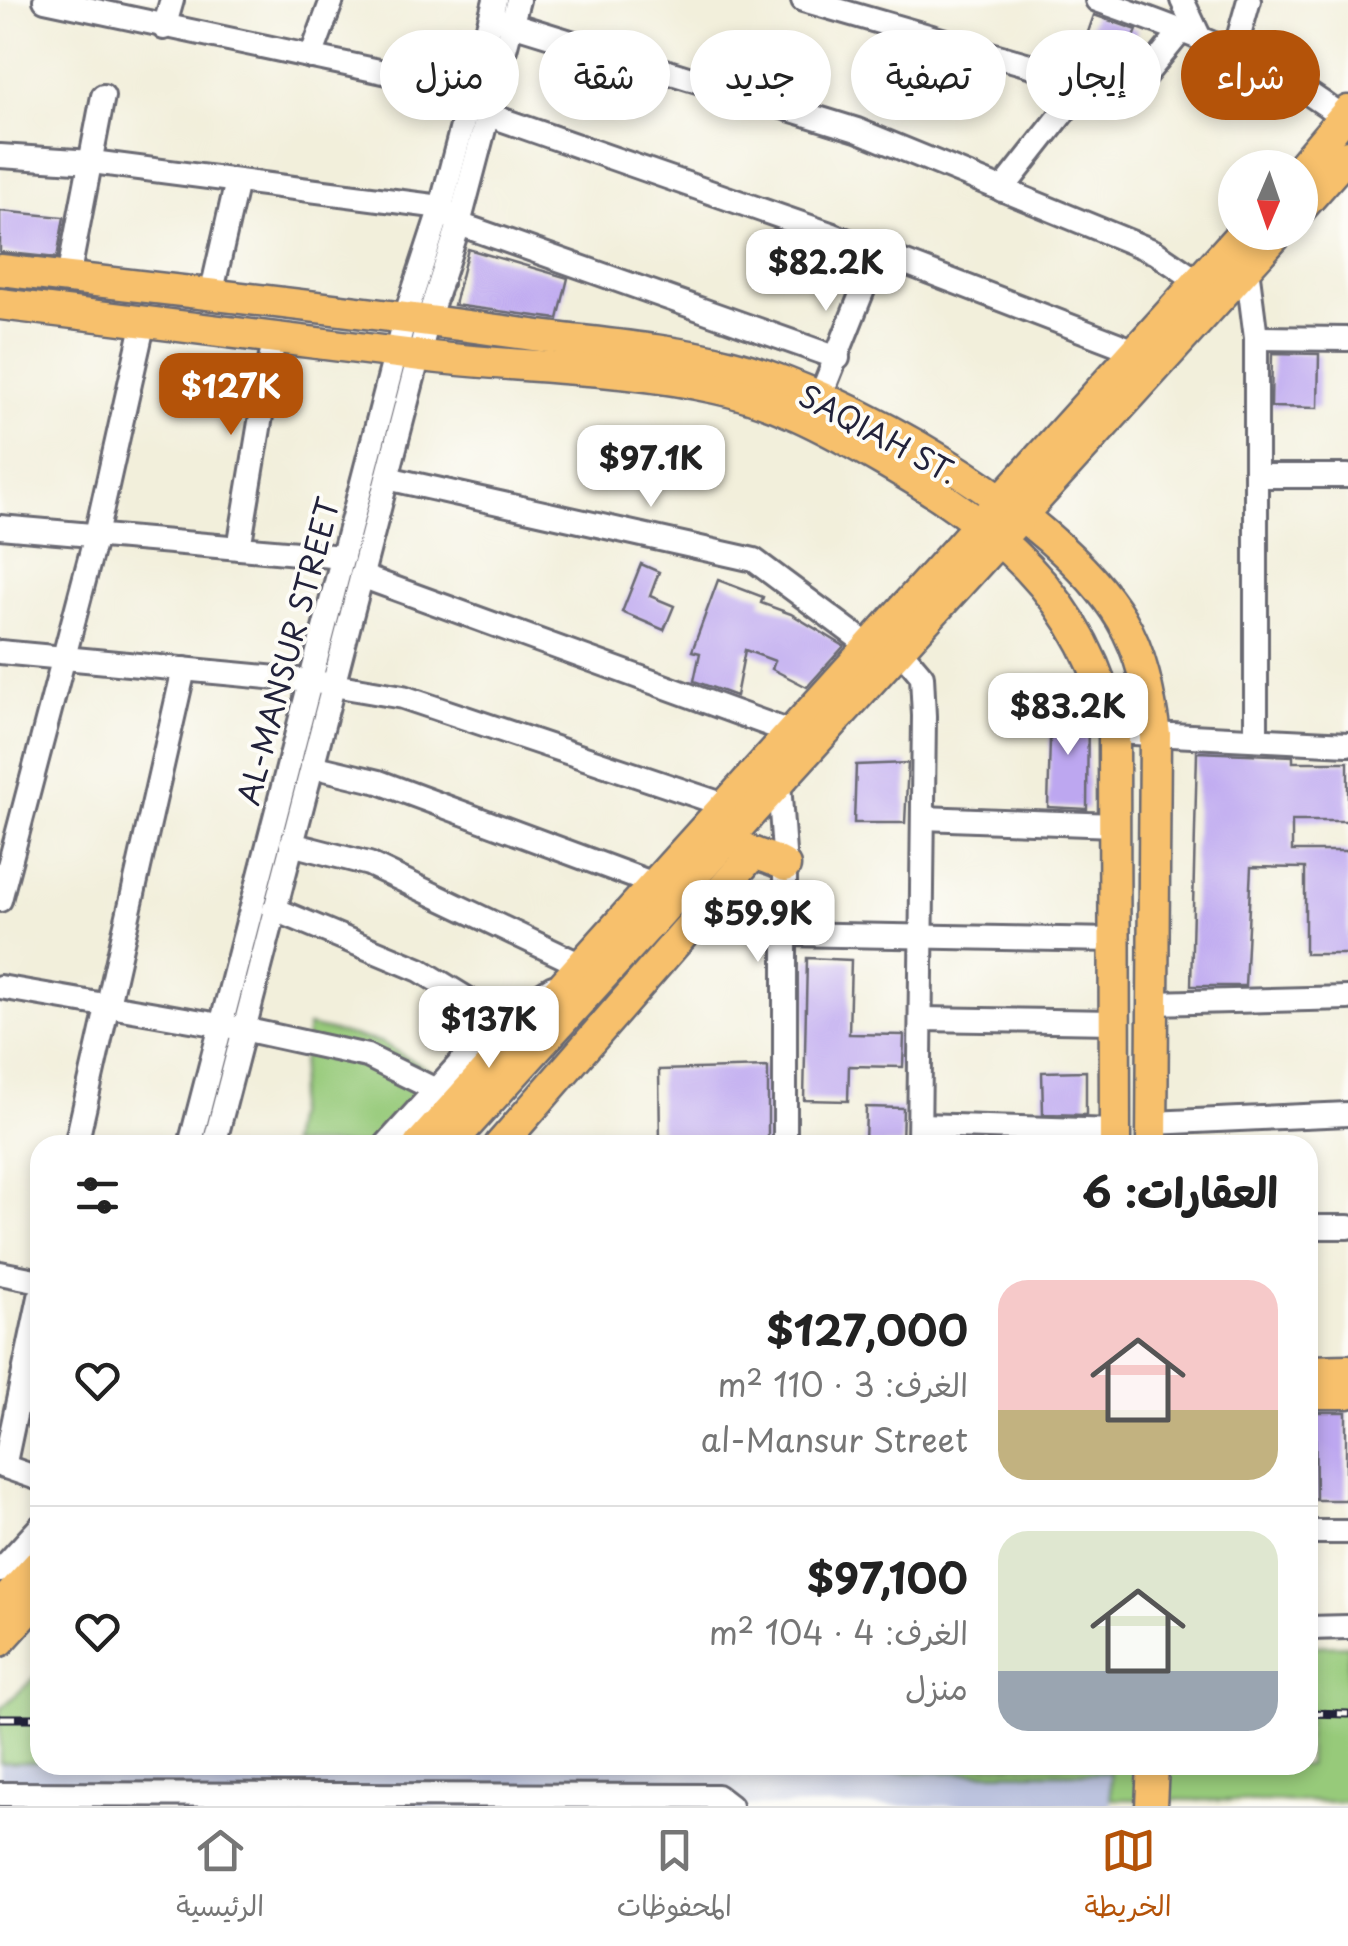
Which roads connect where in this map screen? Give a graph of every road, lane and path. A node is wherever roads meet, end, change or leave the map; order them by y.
1 (45, 0) edge
2 (172, 0) edge
3 (332, 0) edge
4 (518, 0) edge
5 (803, 0) edge
6 (1096, 0) edge
7 (1182, 0) edge
8 (1249, 0) edge
9 (499, 14) edge
10 (164, 28) junction
11 (1181, 30) edge
12 (1189, 30) edge
13 (1241, 30) edge
14 (1181, 42) edge
15 (311, 57) junction
16 (1161, 62) edge
17 (1026, 64) edge
18 (380, 74) edge
19 (103, 96) dead end
20 (1320, 98) edge
21 (1347, 112) edge
22 (519, 114) edge
23 (478, 120) edge
24 (482, 120) edge
25 (1057, 120) edge
26 (1315, 150) edge
27 (1348, 155) edge
28 (0, 156) edge
29 (92, 162) junction
30 (236, 181) junction
31 (1318, 189) edge
32 (1002, 190) junction
33 (441, 207) junction
34 (459, 224) junction
35 (1227, 250) edge
36 (1264, 250) edge
37 (878, 252) junction
38 (1248, 268) junction
39 (0, 270) edge
40 (68, 278) junction
41 (1199, 282) junction
42 (211, 295) junction
43 (0, 304) edge
44 (417, 319) junction
45 (144, 321) junction
46 (274, 338) junction
47 (1256, 338) junction
48 (1348, 338) edge
49 (1138, 352) junction
50 (408, 354) junction
51 (838, 358) junction
52 (821, 395) junction
53 (1256, 476) junction
54 (1348, 476) edge
55 (387, 478) junction
56 (1000, 518) junction
57 (0, 527) edge
58 (96, 535) junction
59 (239, 548) junction
60 (343, 557) junction
61 (361, 576) junction
62 (868, 645) junction
63 (900, 650) junction
64 (0, 652) edge
65 (62, 658) junction
66 (184, 669) junction
67 (322, 683) junction
68 (790, 732) junction
69 (1114, 732) junction
70 (1155, 734) junction
71 (1256, 738) junction
72 (1348, 744) edge
73 (312, 766) junction
74 (778, 783) junction
75 (725, 805) junction
76 (923, 818) junction
77 (1114, 826) junction
78 (291, 844) junction
79 (741, 846) junction
80 (784, 866) junction
81 (654, 884) junction
82 (0, 900) edge
83 (274, 909) junction
84 (785, 934) junction
85 (922, 937) junction
86 (1115, 940) junction
87 (577, 970) junction
88 (0, 987) edge
89 (1348, 998) edge
90 (1152, 1003) junction
91 (108, 1007) junction
92 (921, 1019) junction
93 (1115, 1022) junction
94 (526, 1026) junction
95 (232, 1027) junction
96 (436, 1090) junction
97 (1348, 1114) edge
98 (1152, 1134) edge
99 (78, 1135) edge
100 (194, 1135) edge
101 (216, 1135) edge
102 (395, 1135) edge
103 (428, 1135) edge
104 (455, 1135) edge
105 (508, 1135) edge
106 (785, 1135) edge
107 (920, 1135) edge
108 (1116, 1135) edge
109 (1318, 1227) edge
110 (1348, 1227) edge
111 (0, 1273) edge
112 (30, 1279) edge
113 (30, 1341) edge
114 (1348, 1370) edge
115 (1318, 1371) edge
116 (1318, 1393) edge
117 (1348, 1393) edge
118 (2, 1466) edge
119 (30, 1476) edge
120 (1318, 1532) edge
121 (1348, 1532) edge
122 (30, 1537) edge
123 (0, 1571) edge
124 (30, 1574) edge
125 (0, 1607) edge
126 (30, 1608) edge
127 (1348, 1627) edge
128 (1318, 1628) edge
129 (0, 1641) edge
130 (1152, 1775) edge
131 (0, 1794) edge
132 (730, 1806) edge
133 (1151, 1806) edge

1 - 10 street
2 - 10 street
3 - 15 street
4 - 9 street, AL-MANSUR STREET
5 - 17 street
6 - 11 street
7 - 12 street
8 - 13 street
9 - 32 street
10 - 15 street
14 - 16 street
15 - 18 street
19 - 29 street
20 - 21 street
21 - 26 main road
22 - 37 street
23 - 33 street, AL-MANSUR STREET
24 - 34 street, AL-MANSUR STREET
25 - 32 street
27 - 31 main road
28 - 29 street
29 - 30 street
29 - 40 street
30 - 33 street
30 - 42 street
32 - 41 street
33 - 34 street
33 - 44 street, AL-MANSUR STREET
34 - 44 street, AL-MANSUR STREET
34 - 51 street
35 - 41 main road
36 - 38 main road
37 - 49 street
37 - 51 street
38 - 47 street
38 - 56 main road
39 - 40 main road, SAQIAH ST.
40 - 42 main road, SAQIAH ST.
41 - 49 main road
42 - 44 main road, SAQIAH ST.
43 - 45 main road, SAQIAH ST.
44 - 50 street, AL-MANSUR STREET
44 - 52 main road, SAQIAH ST.
45 - 46 main road, SAQIAH ST.
45 - 58 street
46 - 50 main road, SAQIAH ST.
46 - 59 street
47 - 48 street
47 - 53 street
49 - 56 main road
50 - 55 street, AL-MANSUR STREET
50 - 56 main road, SAQIAH ST.
50 - 60 street, AL-MANSUR STREET
51 - 52 street
52 - 56 main road, SAQIAH ST.
53 - 54 street
53 - 71 street
55 - 61 street, AL-MANSUR STREET
55 - 62 street
56 - 62 main road
56 - 63 main road
56 - 69 main road, SAQIAH ST.
56 - 70 main road, SAQIAH ST.
57 - 58 street
58 - 59 street
58 - 65 street
59 - 60 street
60 - 67 street, AL-MANSUR STREET
61 - 67 street, AL-MANSUR STREET
61 - 68 street
62 - 68 main road
63 - 74 main road
63 - 76 street
64 - 65 street
65 - 66 street
65 - 82 street
66 - 67 street
66 - 91 street
67 - 73 street, AL-MANSUR STREET
67 - 75 street
67 - 95 street, AL-MANSUR STREET
68 - 75 main road
69 - 70 street
69 - 77 main road, SAQIAH ST.
70 - 71 street
70 - 90 main road, SAQIAH ST.
71 - 72 street
73 - 78 street, AL-MANSUR STREET
73 - 81 street
74 - 79 main road
74 - 80 street
75 - 81 main road
76 - 77 street
76 - 85 street
77 - 86 main road, SAQIAH ST.
78 - 83 street, AL-MANSUR STREET
78 - 87 street
79 - 80 main road
79 - 94 main road
79 - 105 main road
80 - 84 street
81 - 87 main road
83 - 94 street
83 - 95 street, AL-MANSUR STREET
84 - 85 street
84 - 106 street
85 - 86 street
85 - 92 street
86 - 93 main road, SAQIAH ST.
87 - 94 main road
88 - 91 street
89 - 90 street
90 - 98 main road, SAQIAH ST.
91 - 95 street
91 - 99 street
92 - 93 street
92 - 107 street
93 - 108 main road, SAQIAH ST.
94 - 96 street
94 - 103 main road
94 - 104 main road
95 - 96 street
95 - 100 street, AL-MANSUR STREET
95 - 101 street, AL-MANSUR STREET
96 - 102 street
97 - 98 street
109 - 110 street
111 - 112 street
113 - 118 street
114 - 115 main road
116 - 117 main road
118 - 119 street
120 - 121 street
122 - 123 street
124 - 125 main road
126 - 129 main road
127 - 128 street
130 - 133 main road
131 - 132 street

